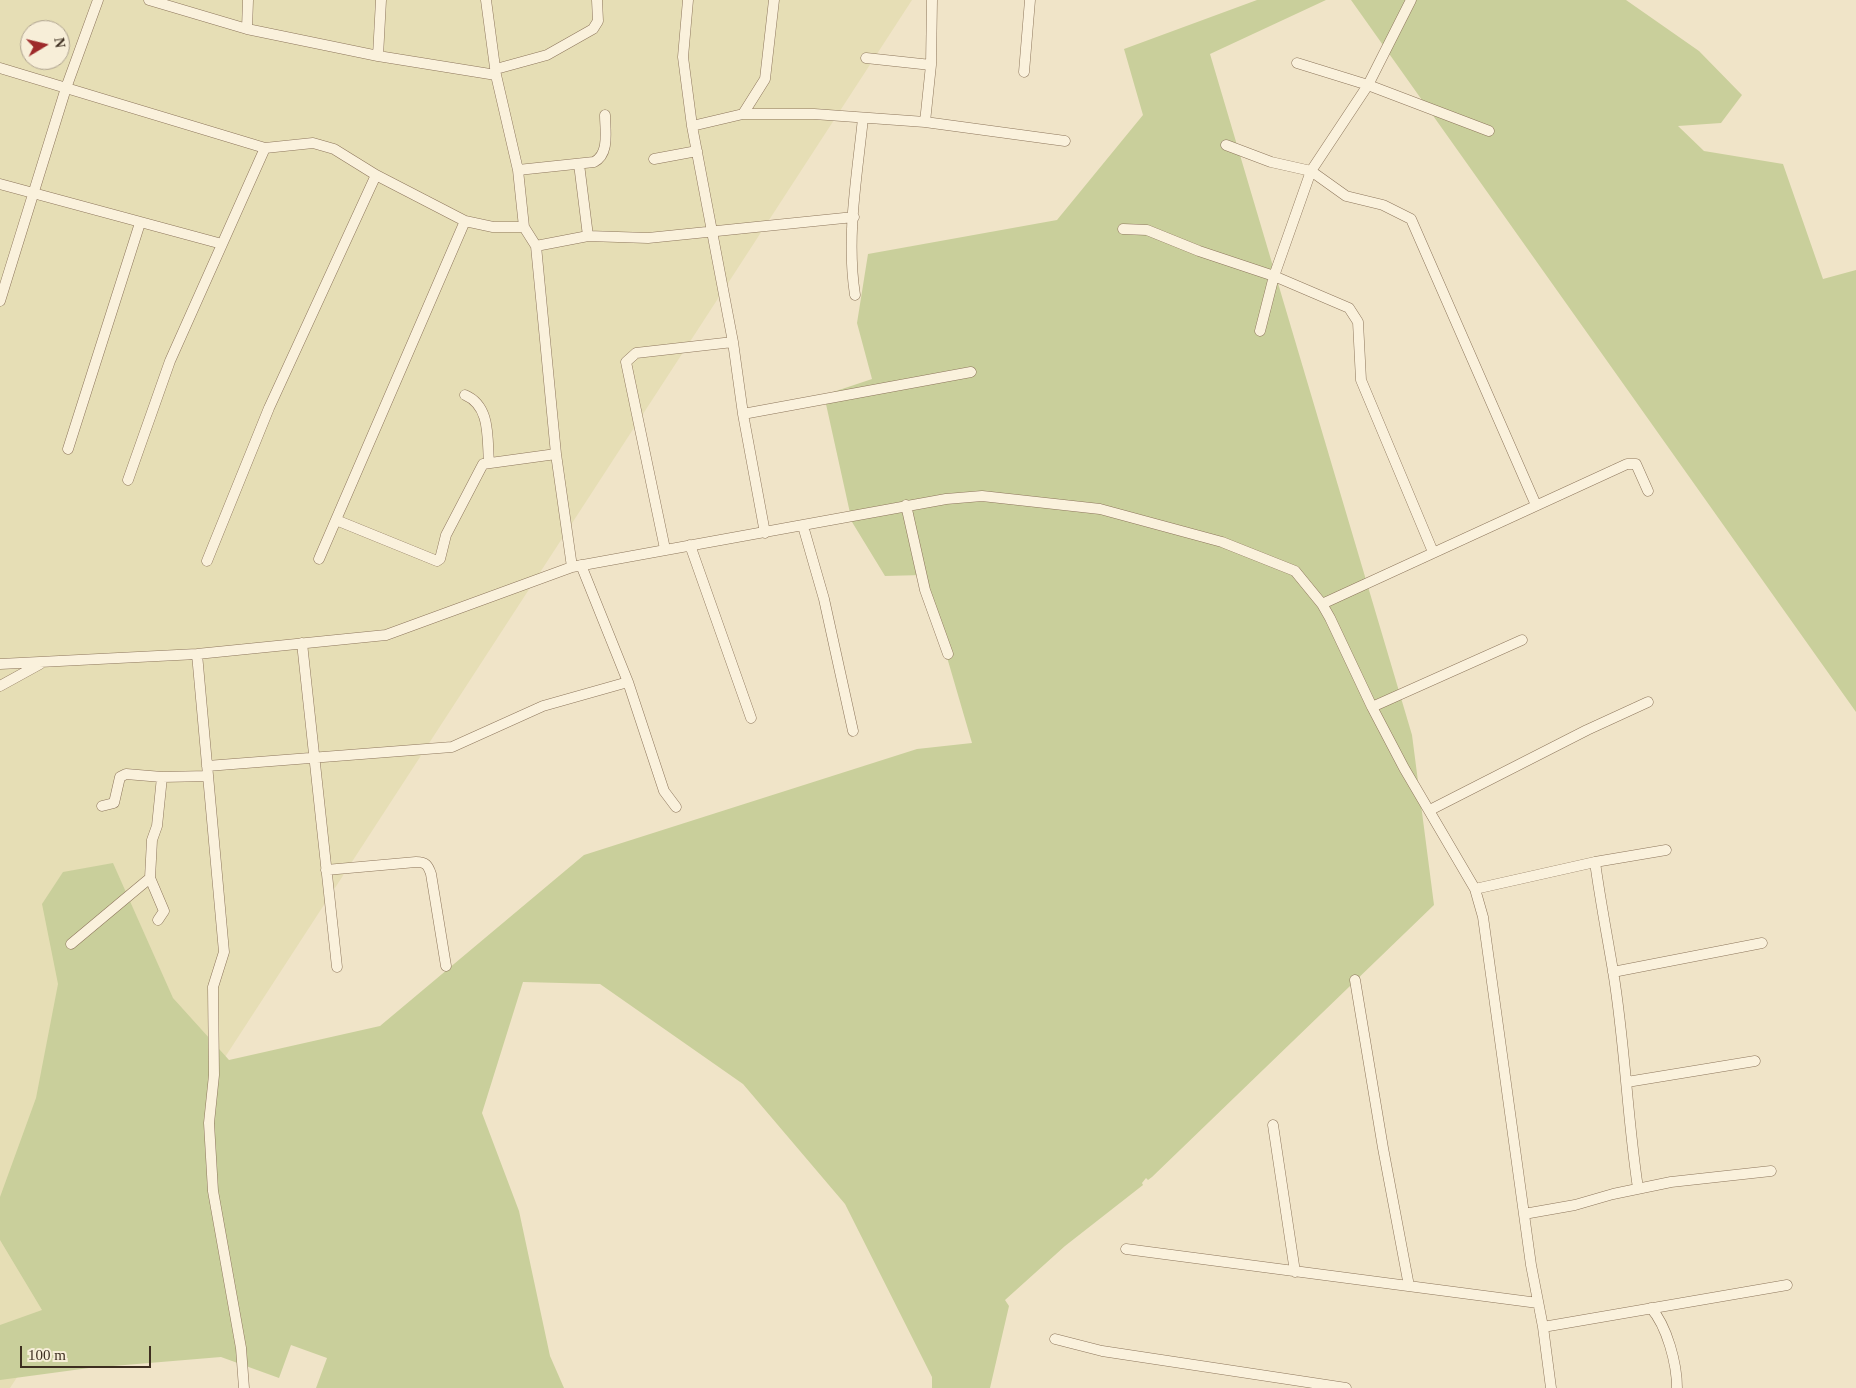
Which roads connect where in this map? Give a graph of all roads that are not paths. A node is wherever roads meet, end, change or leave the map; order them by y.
1 (98, 0) edge
2 (149, 0) edge
3 (248, 0) edge
4 (381, 0) edge
5 (486, 0) edge
6 (596, 0) edge
7 (688, 0) edge
8 (774, 0) edge
9 (932, 0) edge
10 (1030, 0) edge
11 (1411, 0) edge
12 (246, 29) junction
13 (378, 56) junction
14 (866, 58) dead end
15 (1297, 63) dead end
16 (931, 64) junction
17 (0, 68) edge
18 (496, 72) junction
19 (1024, 72) dead end
20 (1368, 85) junction
21 (66, 88) junction
22 (744, 114) junction
23 (605, 115) dead end
24 (863, 118) junction
25 (925, 122) junction
26 (692, 126) junction
27 (1489, 130) dead end
28 (1065, 141) dead end
29 (1226, 145) dead end
30 (265, 148) junction
31 (697, 150) junction
32 (654, 159) dead end
33 (579, 164) junction
34 (518, 170) junction
35 (1311, 172) junction
36 (376, 175) junction
37 (0, 184) edge
38 (32, 194) junction
39 (854, 217) junction
40 (465, 221) junction
41 (140, 223) junction
42 (524, 227) junction
43 (1123, 229) dead end
44 (713, 232) junction
45 (588, 236) junction
46 (222, 244) junction
47 (536, 246) junction
48 (1274, 276) junction
49 (855, 295) dead end
50 (0, 299) edge
51 (1260, 331) dead end
52 (734, 342) junction
53 (971, 372) dead end
54 (466, 395) dead end
55 (743, 414) junction
56 (68, 449) dead end
57 (556, 454) junction
58 (489, 462) junction
59 (128, 480) dead end
60 (1648, 491) dead end
61 (906, 505) junction
62 (1536, 505) junction
63 (336, 520) junction
64 (803, 526) junction
65 (765, 532) junction
66 (690, 546) junction
67 (665, 549) junction
68 (1433, 552) junction
69 (319, 559) dead end
70 (207, 561) dead end
71 (577, 566) junction
72 (1322, 604) junction
73 (1522, 640) dead end
74 (302, 643) junction
75 (197, 654) junction
76 (948, 654) dead end
77 (43, 663) junction
78 (0, 664) edge
79 (628, 682) junction
80 (0, 686) edge
81 (1648, 702) dead end
82 (1372, 707) junction
83 (751, 718) dead end
84 (853, 731) dead end
85 (315, 759) junction
86 (208, 771) junction
87 (162, 777) junction
88 (102, 806) dead end
89 (676, 807) dead end
90 (1430, 810) junction
91 (1666, 850) dead end
92 (1595, 862) junction
93 (326, 870) junction
94 (150, 878) junction
95 (1475, 889) junction
96 (158, 920) dead end
97 (1762, 943) dead end
98 (71, 944) dead end
99 (446, 966) dead end
100 (337, 967) dead end
101 (1613, 972) junction
102 (1355, 980) dead end
103 (1755, 1061) dead end
104 (1626, 1082) junction
105 (1273, 1125) dead end
106 (1771, 1171) dead end
107 (1638, 1188) junction
108 (1524, 1214) junction
109 (1126, 1249) dead end
110 (1295, 1272) junction
111 (1787, 1285) dead end
112 (1410, 1286) junction
113 (1538, 1303) junction
114 (1651, 1308) junction
115 (1543, 1327) junction
116 (1054, 1339) dead end
117 (244, 1388) edge
118 (1342, 1388) edge
119 (1346, 1388) edge
120 (1551, 1388) edge
121 (1677, 1388) edge

1 - 21 street
2 - 12 street
3 - 12 street
4 - 13 street
5 - 18 street
6 - 18 street
7 - 26 street
8 - 22 street
9 - 16 street
10 - 19 street
11 - 20 street
12 - 13 street
13 - 18 street
14 - 16 street
15 - 20 street
16 - 25 street
17 - 21 street
18 - 34 street
20 - 27 street
20 - 35 street
21 - 30 street
21 - 38 street
22 - 24 street
22 - 26 street
23 - 33 street
24 - 25 street
24 - 39 street
25 - 28 street
26 - 31 street
29 - 35 street
30 - 36 street
30 - 46 street
31 - 32 street
31 - 44 street
33 - 34 street
33 - 45 street
34 - 42 street
35 - 48 street
35 - 62 street
36 - 40 street
36 - 70 street
37 - 38 street
38 - 41 street
38 - 50 street
39 - 44 street
39 - 49 street
40 - 42 street
40 - 63 street
41 - 46 street
41 - 56 street
42 - 47 street
43 - 48 street
44 - 45 street
44 - 52 street
45 - 47 street
46 - 59 street
47 - 57 street
48 - 51 street
48 - 68 street
52 - 55 street
52 - 67 street
53 - 55 street
54 - 58 street
55 - 65 street
57 - 58 street
57 - 71 street
58 - 63 street
60 - 62 street
61 - 64 street
61 - 72 street
61 - 76 street
62 - 68 street
63 - 69 street
64 - 65 street
64 - 84 street
65 - 66 street
66 - 67 street
66 - 83 street
67 - 71 street
68 - 72 street
71 - 74 street
71 - 79 street
72 - 82 street
73 - 82 street
74 - 75 street
74 - 85 street
75 - 77 street
75 - 86 street
77 - 78 street
77 - 80 street
79 - 85 street
79 - 89 street
81 - 90 street
82 - 90 street
85 - 86 street
85 - 93 street
86 - 87 street
86 - 117 street
87 - 88 street
87 - 94 street
90 - 95 street
91 - 92 street
92 - 95 street
92 - 101 street
93 - 99 street
93 - 100 street
94 - 96 street
94 - 98 street
95 - 108 street
97 - 101 street
101 - 104 street
102 - 112 street
103 - 104 street
104 - 107 street
105 - 110 street
106 - 107 street
107 - 108 street
108 - 113 street
109 - 110 street
110 - 112 street
111 - 114 street
112 - 113 street
113 - 115 street
114 - 115 street
114 - 121 street
115 - 120 street
116 - 118 street
118 - 119 street

